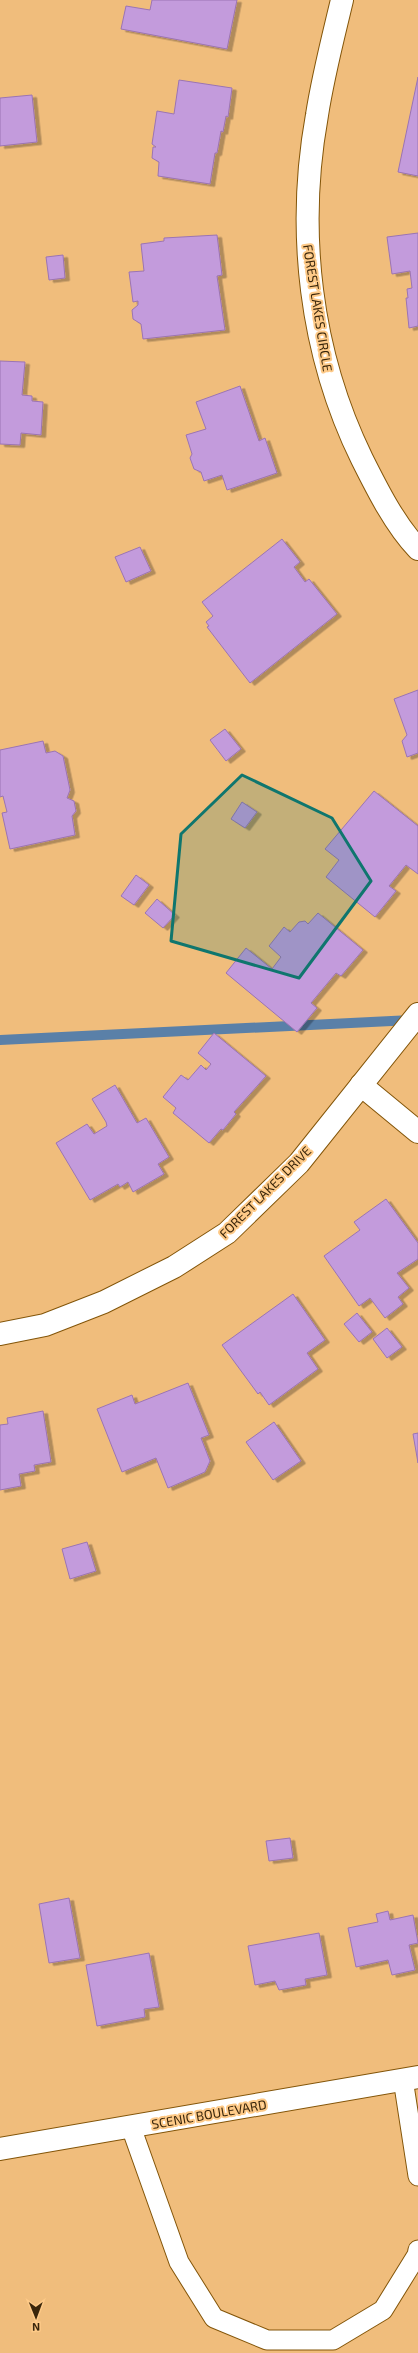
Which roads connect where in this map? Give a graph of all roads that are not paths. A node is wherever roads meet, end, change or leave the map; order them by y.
1 (342, 0) edge
2 (418, 549) edge
3 (418, 1014) edge
4 (361, 1085) junction
5 (418, 1132) edge
6 (0, 1334) edge
7 (410, 2078) edge
8 (131, 2127) junction
9 (0, 2148) edge
10 (418, 2176) edge
11 (418, 2250) edge

1 - 2 street, FOREST LAKES CIRCLE
3 - 4 street, FOREST LAKES DRIVE
4 - 5 street
4 - 6 street, FOREST LAKES DRIVE
7 - 8 street, SCENIC BOULEVARD
7 - 10 lane
8 - 9 street, SCENIC BOULEVARD
8 - 11 lane

